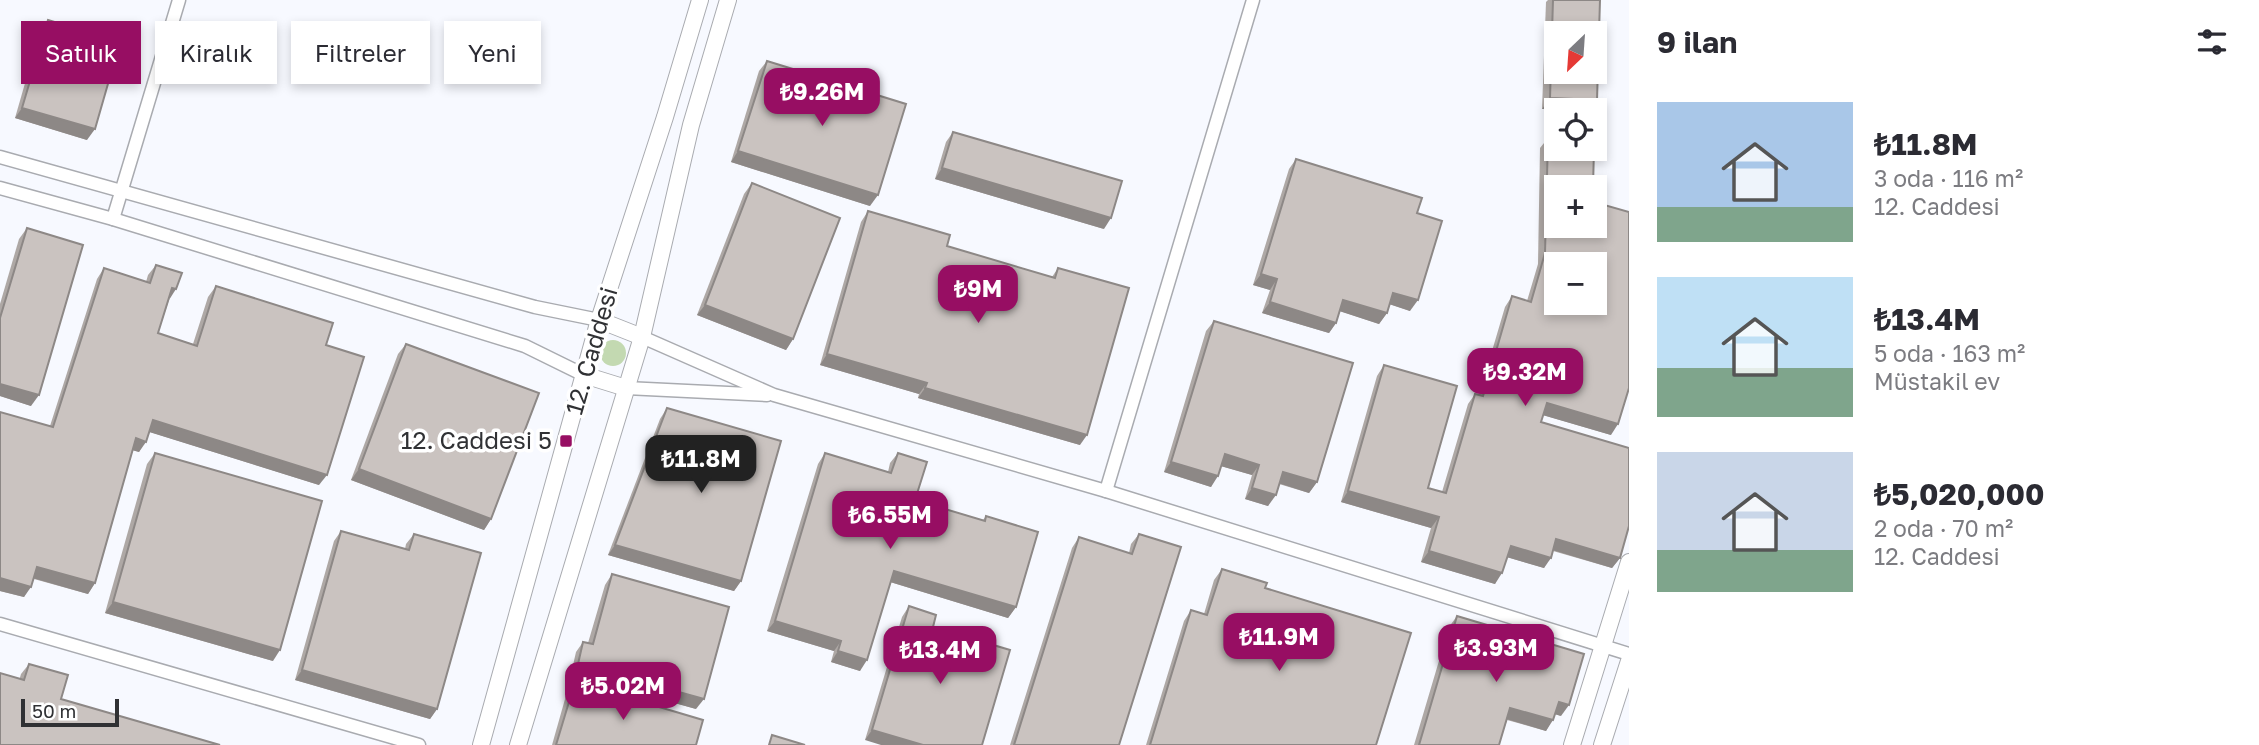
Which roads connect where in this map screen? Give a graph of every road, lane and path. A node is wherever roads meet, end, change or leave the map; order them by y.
1 (179, 0) edge
2 (700, 0) edge
3 (728, 0) edge
4 (1254, 0) edge
5 (0, 157) edge
6 (0, 188) edge
7 (122, 191) junction
8 (113, 219) junction
9 (599, 320) junction
10 (642, 337) junction
11 (584, 375) junction
12 (626, 388) junction
13 (774, 395) junction
14 (1106, 491) junction
15 (1629, 562) edge
16 (0, 624) edge
17 (1603, 646) junction
18 (1629, 654) edge
19 (1629, 661) edge
20 (419, 745) edge
21 (481, 745) edge
22 (518, 745) edge
23 (1572, 745) edge
24 (1602, 745) edge

1 - 7 street
2 - 9 street, 12. Caddesi
3 - 10 street, 12. Caddesi
4 - 14 street
5 - 7 street
6 - 8 street
7 - 8 street
7 - 9 street
8 - 11 street
9 - 10 street
9 - 11 street, 12. Caddesi
10 - 12 street, 12. Caddesi
10 - 13 street
11 - 12 street
11 - 21 street, 12. Caddesi
12 - 13 street
12 - 22 street, 12. Caddesi
13 - 14 street
14 - 17 street
15 - 17 street
16 - 20 street
17 - 18 street
17 - 23 street
19 - 24 street

